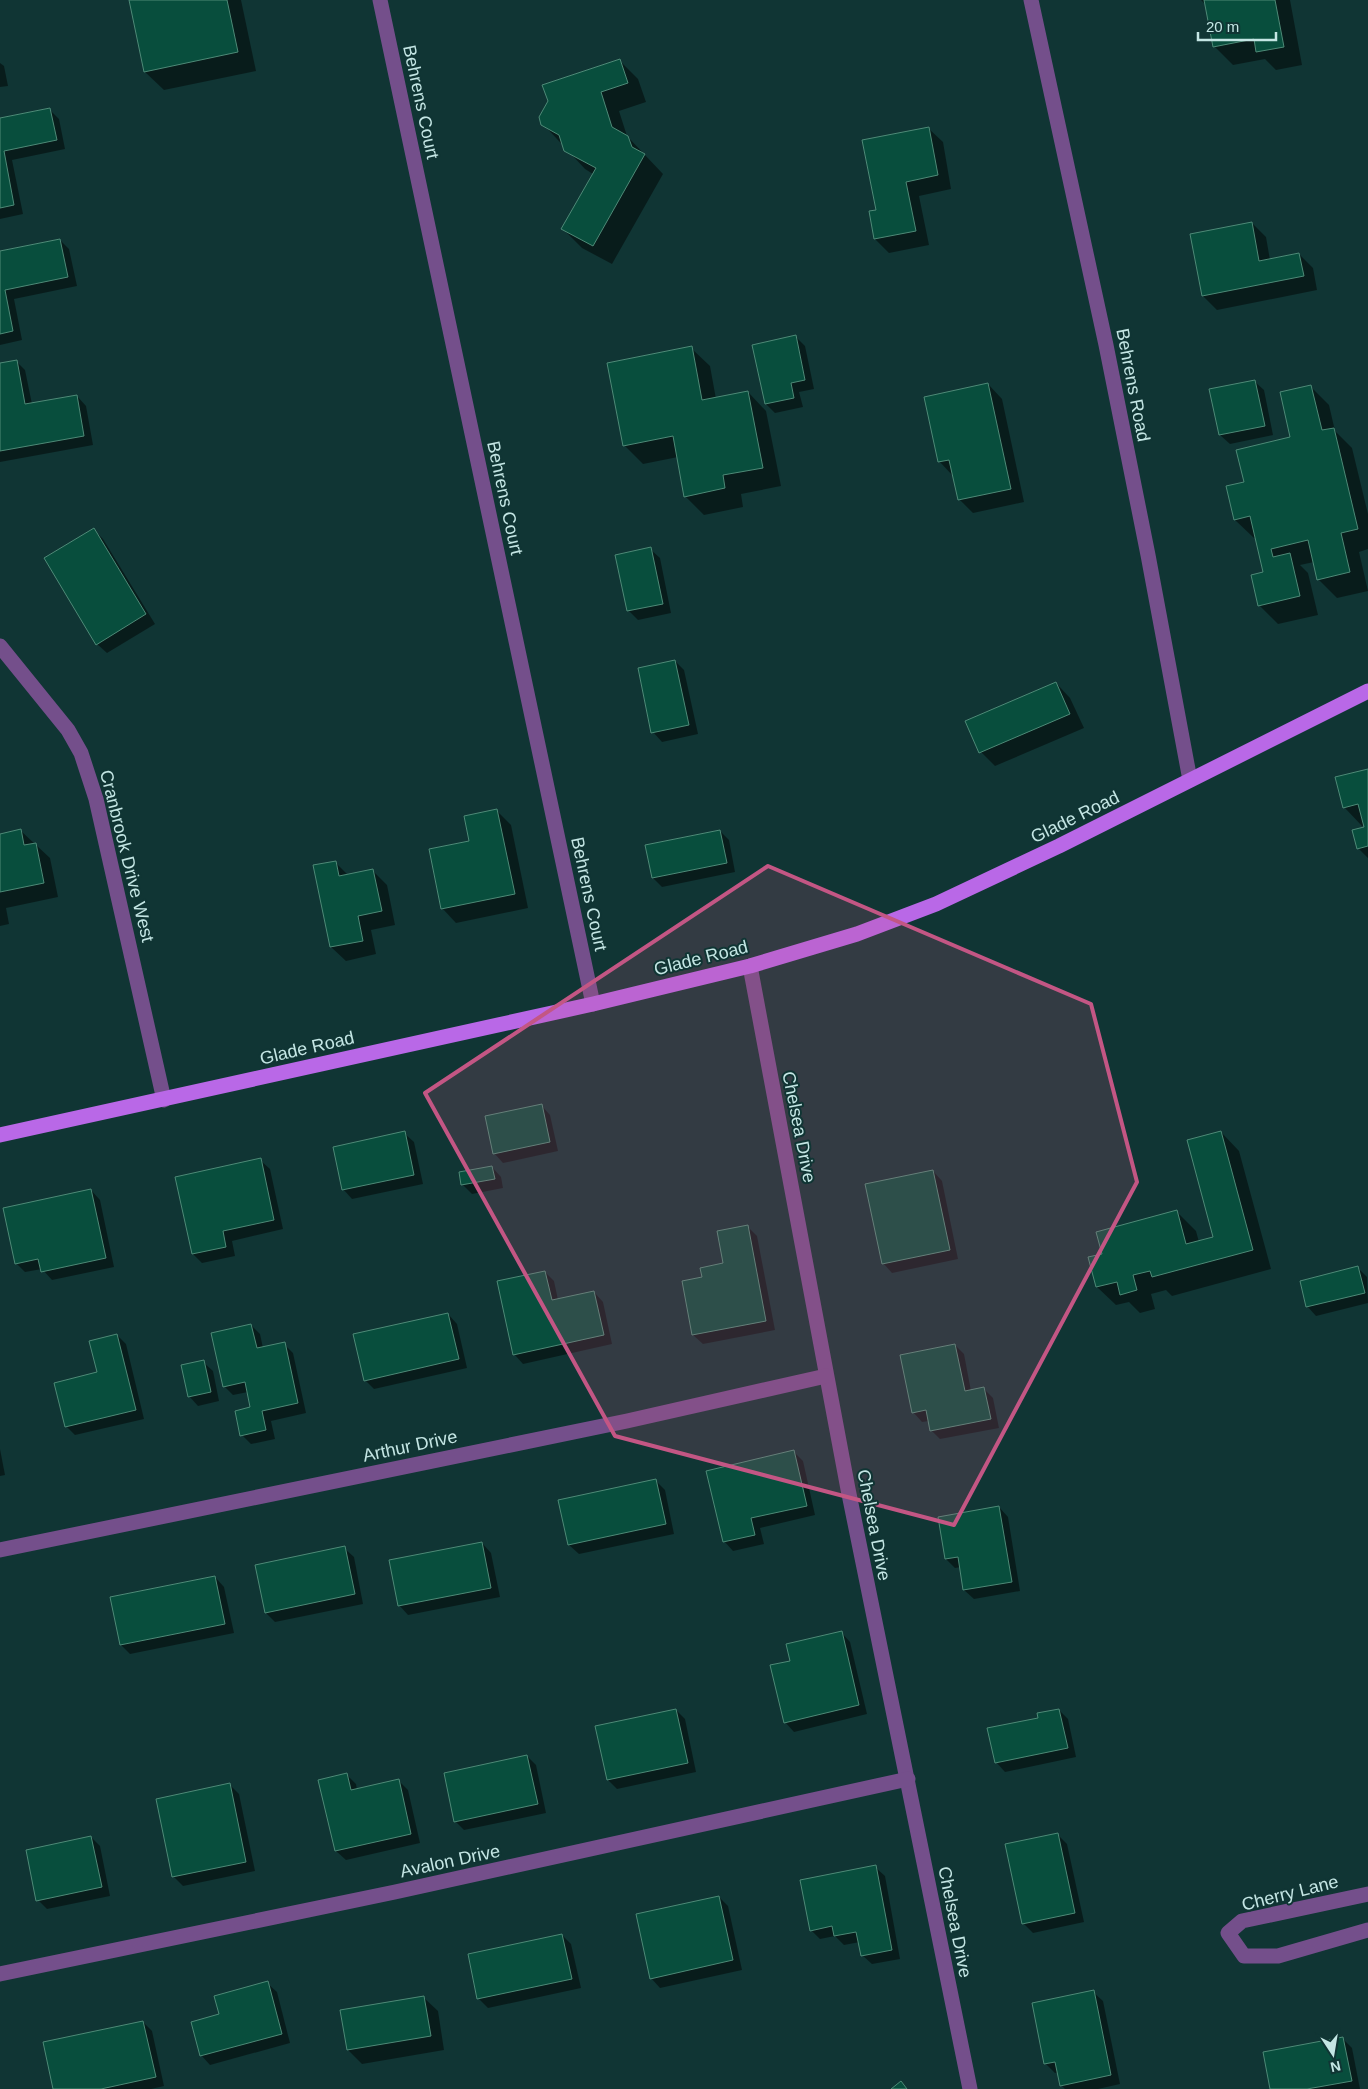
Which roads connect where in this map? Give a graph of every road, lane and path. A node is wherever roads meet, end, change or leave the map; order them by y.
1 (380, 0) edge
2 (1031, 0) edge
3 (0, 646) edge
4 (1368, 692) edge
5 (1190, 780) junction
6 (750, 966) junction
7 (593, 1004) junction
8 (164, 1100) junction
9 (0, 1135) edge
10 (826, 1376) junction
11 (0, 1550) edge
12 (908, 1779) junction
13 (1368, 1894) edge
14 (1368, 1930) edge
15 (0, 1974) edge
16 (970, 2089) edge

1 - 7 street, Behrens Court
2 - 5 street, Behrens Road
3 - 8 street, Cranbrook Drive West
4 - 5 main road, Glade Road
5 - 6 main road, Glade Road
6 - 7 main road, Glade Road
6 - 10 street, Chelsea Drive
7 - 8 main road, Glade Road
8 - 9 main road, Glade Road
10 - 11 street, Arthur Drive
10 - 12 street, Chelsea Drive
12 - 15 street, Avalon Drive
12 - 16 street, Chelsea Drive
13 - 14 street, Cherry Lane

